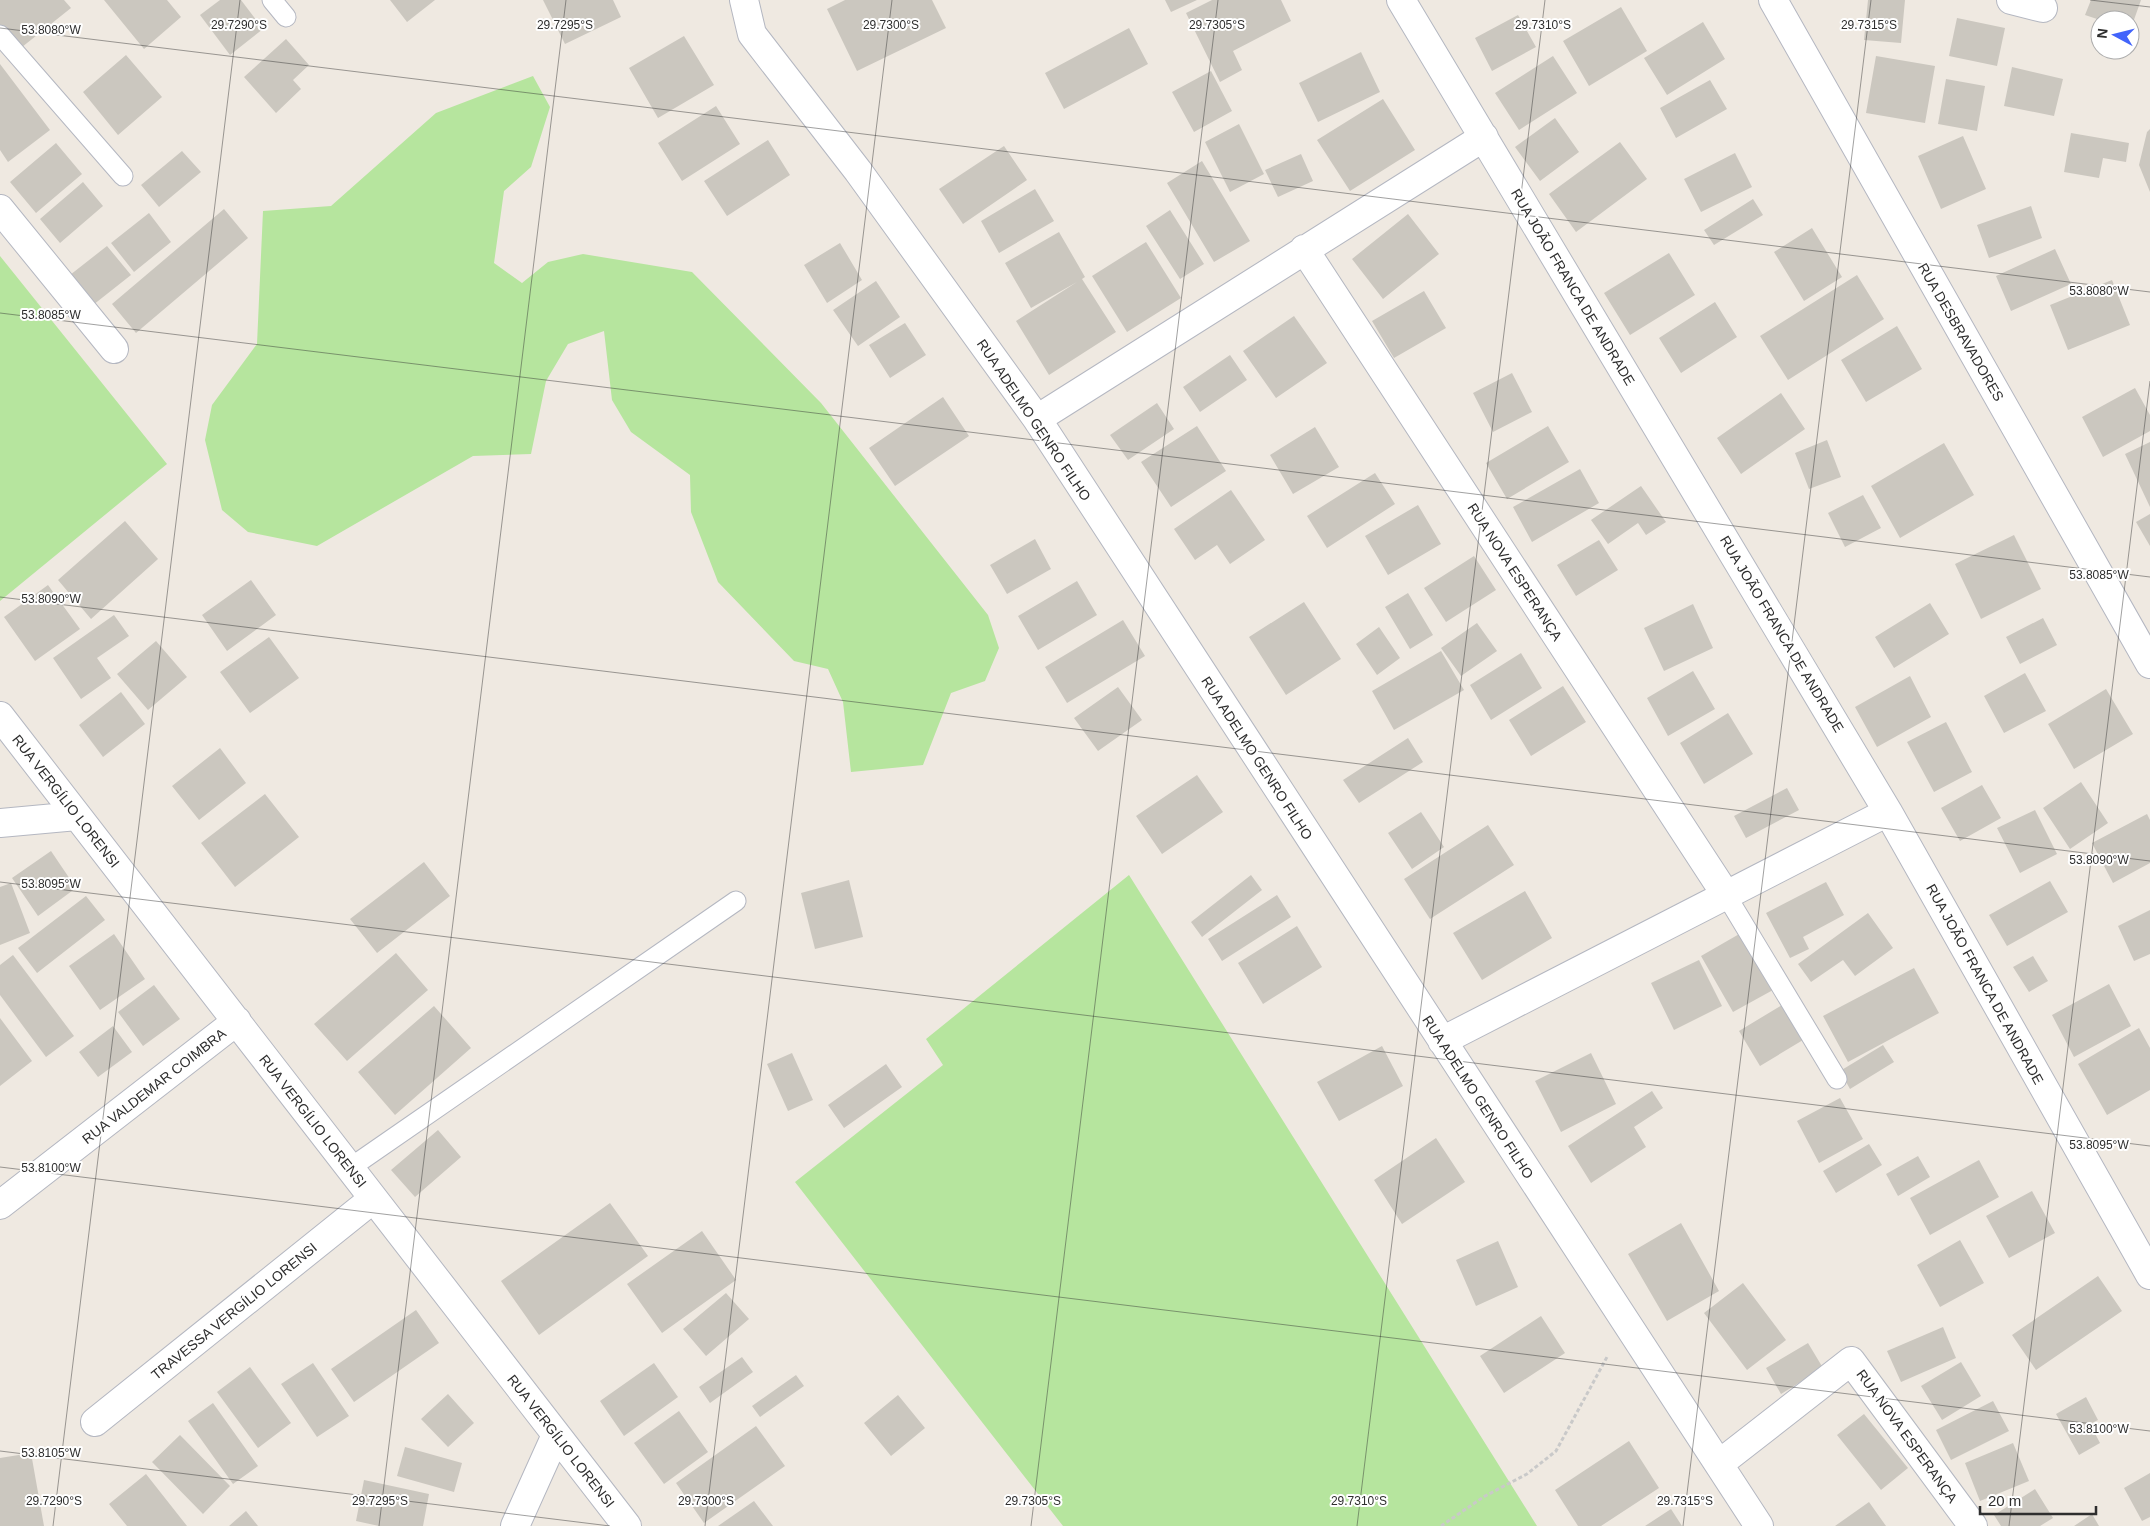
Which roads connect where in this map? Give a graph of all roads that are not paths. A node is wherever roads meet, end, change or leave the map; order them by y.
1 (272, 0) edge
2 (744, 0) edge
3 (1401, 0) edge
4 (1773, 0) edge
5 (2011, 0) edge
6 (2043, 8) dead end
7 (286, 18) dead end
8 (0, 36) edge
9 (1484, 137) junction
10 (123, 176) dead end
11 (0, 209) edge
12 (1304, 249) junction
13 (114, 349) dead end
14 (1036, 419) junction
15 (2150, 664) edge
16 (0, 716) edge
17 (1888, 812) junction
18 (77, 816) junction
19 (0, 823) edge
20 (1726, 895) junction
21 (736, 900) dead end
22 (237, 1021) junction
23 (1442, 1041) junction
24 (1837, 1079) dead end
25 (350, 1168) junction
26 (373, 1199) junction
27 (0, 1205) edge
28 (2150, 1275) edge
29 (95, 1422) dead end
30 (556, 1435) junction
31 (1719, 1464) junction
32 (515, 1526) edge
33 (627, 1526) edge
34 (1760, 1526) edge
35 (1973, 1526) edge

1 - 7 lane
2 - 14 street, RUA ADELMO GENRO FILHO
3 - 9 street, RUA JOÃO FRANCA DE ANDRADE
4 - 15 street, RUA DESBRAVADORES
5 - 6 street
8 - 10 lane
9 - 12 street
9 - 17 street, RUA JOÃO FRANCA DE ANDRADE
11 - 13 street
12 - 14 street
12 - 20 street, RUA NOVA ESPERANÇA
14 - 23 street, RUA ADELMO GENRO FILHO
16 - 18 street, RUA VERGÍLIO LORENSI
17 - 20 street
17 - 28 street, RUA JOÃO FRANCA DE ANDRADE
18 - 19 street
18 - 22 street, RUA VERGÍLIO LORENSI
20 - 23 street
20 - 24 lane
21 - 25 lane
22 - 25 street, RUA VERGÍLIO LORENSI
22 - 27 street, RUA VALDEMAR COIMBRA
23 - 31 street, RUA ADELMO GENRO FILHO
25 - 26 street, RUA VERGÍLIO LORENSI
26 - 29 street, TRAVESSA VERGÍLIO LORENSI
26 - 30 street, RUA VERGÍLIO LORENSI
30 - 32 street
30 - 33 street, RUA VERGÍLIO LORENSI
31 - 34 street, RUA ADELMO GENRO FILHO
31 - 35 street, RUA NOVA ESPERANÇA

